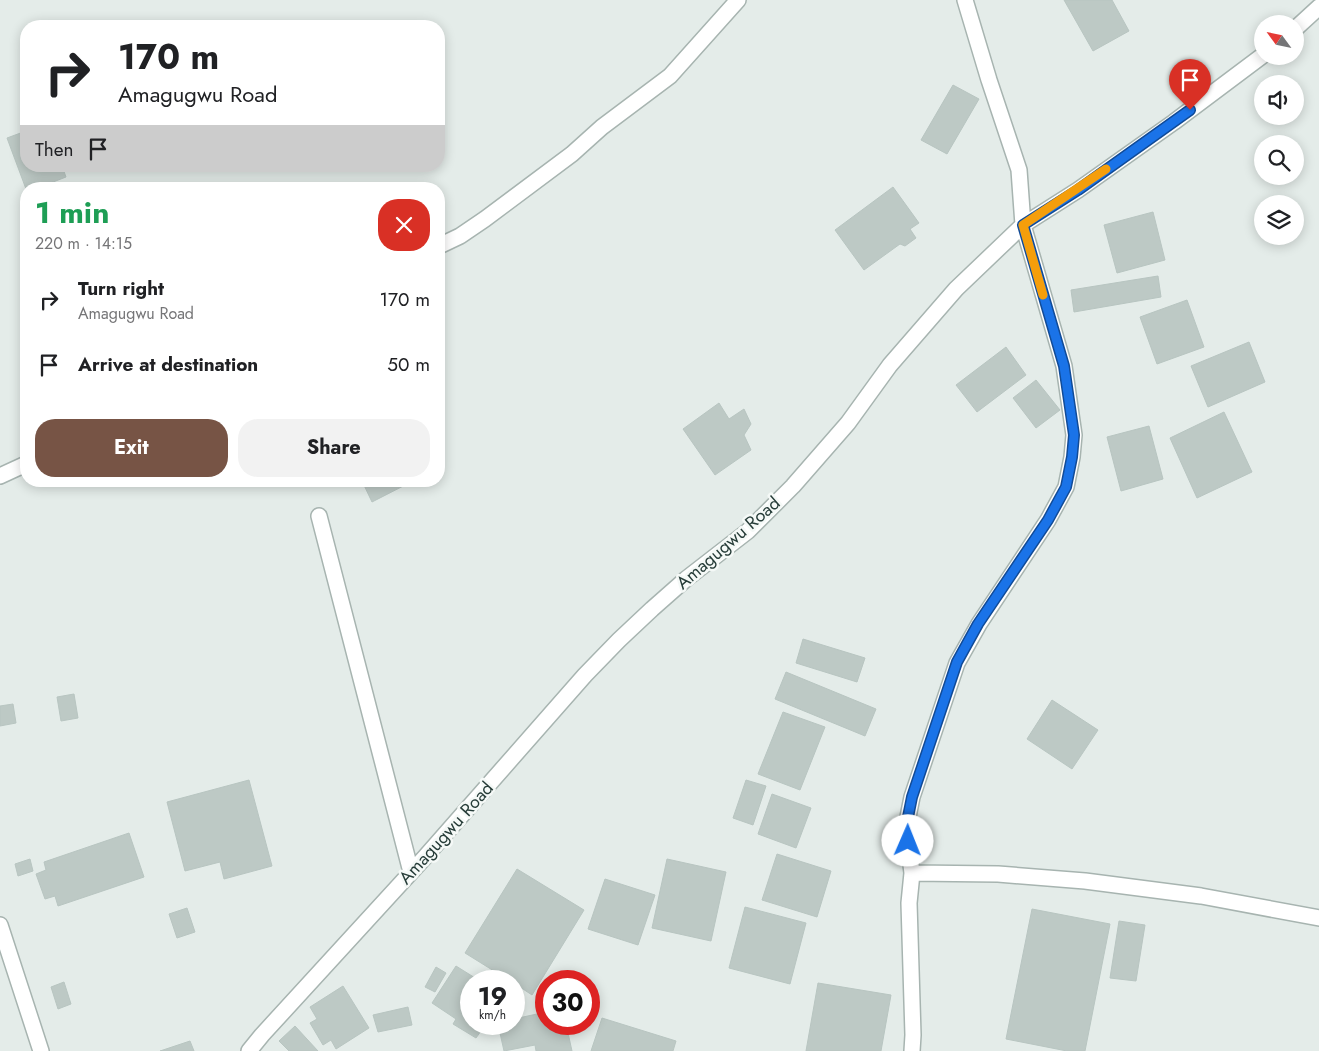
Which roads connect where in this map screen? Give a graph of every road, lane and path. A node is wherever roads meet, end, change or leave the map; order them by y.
1 (738, 0) edge
2 (965, 0) edge
3 (1319, 7) edge
4 (1304, 21) edge
5 (1254, 62) edge
6 (1023, 225) junction
7 (445, 243) edge
8 (20, 467) edge
9 (0, 476) edge
10 (319, 516) dead end
11 (411, 872) junction
12 (912, 873) junction
13 (1319, 918) edge
14 (0, 925) edge
15 (41, 1051) edge
16 (249, 1051) edge
17 (912, 1051) edge

1 - 7 street
2 - 6 street
3 - 4 street
5 - 6 street, Amagugwu Road
6 - 11 street, Amagugwu Road
6 - 12 street
8 - 9 street
10 - 11 street
11 - 16 street, Amagugwu Road
12 - 13 street
12 - 17 street
14 - 15 street

